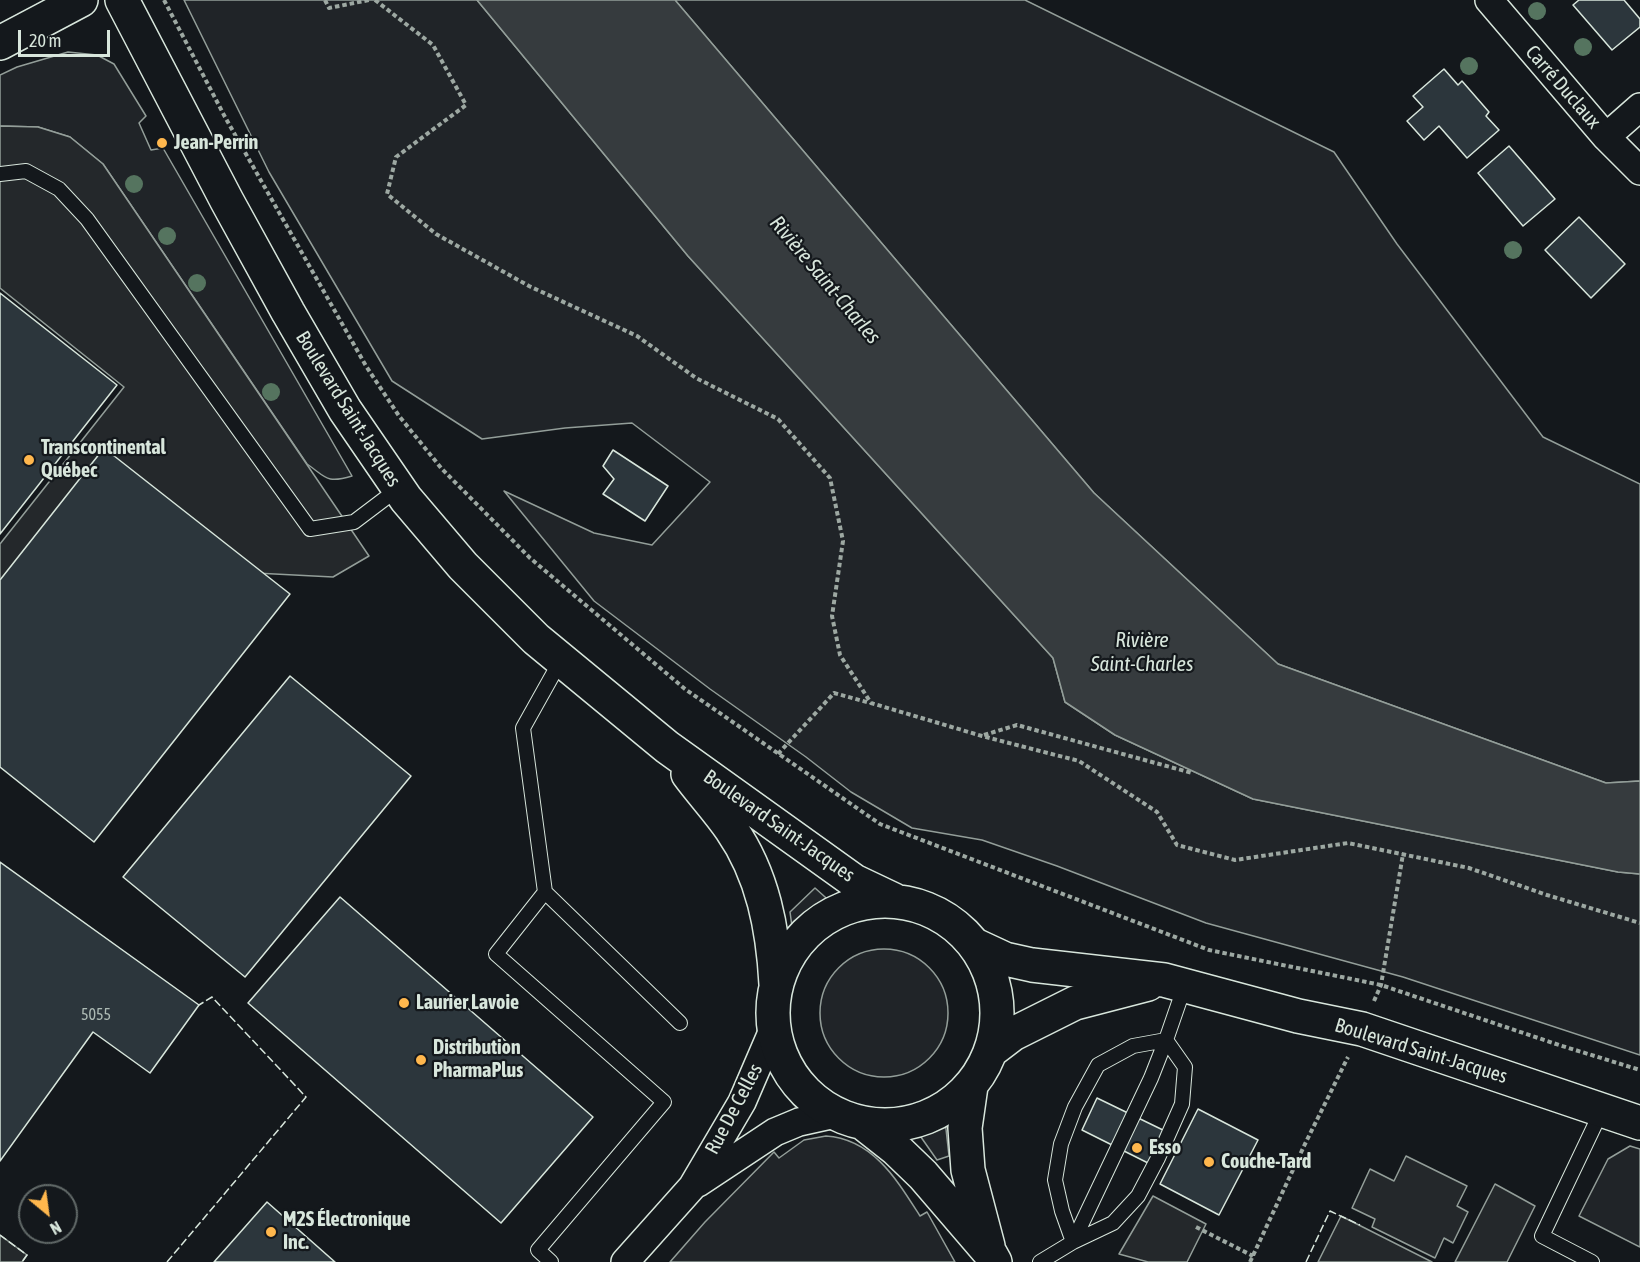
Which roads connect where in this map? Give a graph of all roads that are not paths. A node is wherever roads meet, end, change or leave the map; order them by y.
1 (81, 0) edge
2 (122, 0) edge
3 (1489, 0) edge
4 (0, 43) edge
5 (1640, 107) edge
6 (1606, 137) junction
7 (1640, 171) edge
8 (0, 174) edge
9 (399, 488) junction
10 (561, 660) junction
11 (667, 747) junction
12 (545, 892) junction
13 (894, 900) junction
14 (977, 946) junction
15 (1175, 982) junction
16 (776, 985) junction
17 (680, 1023) dead end
18 (773, 1030) junction
19 (1166, 1040) junction
20 (992, 1050) junction
21 (971, 1086) junction
22 (1602, 1110) junction
23 (849, 1119) junction
24 (1640, 1123) edge
25 (692, 1187) junction
26 (1073, 1242) junction
27 (992, 1258) edge
28 (551, 1262) edge
29 (625, 1262) edge
30 (1040, 1262) edge
31 (1592, 1262) edge

1 - 4 main road
2 - 9 main road, Boulevard Saint-Jacques
3 - 6 street, Carré Duclaux
5 - 6 street
6 - 7 street, Carré Duclaux
8 - 9 lane
9 - 10 main road, Boulevard Saint-Jacques
10 - 11 main road, Boulevard Saint-Jacques
10 - 12 lane
11 - 13 main road, Boulevard Saint-Jacques
11 - 16 main road, Boulevard Saint-Jacques
12 - 17 lane
12 - 28 lane
13 - 14 main road
13 - 16 main road
14 - 15 main road, Boulevard Saint-Jacques
14 - 20 main road
15 - 19 lane
15 - 20 main road, Boulevard Saint-Jacques
15 - 22 main road, Boulevard Saint-Jacques
16 - 18 main road
18 - 23 main road
18 - 25 street, Rue De Celles
19 - 26 lane
19 - 26 lane
19 - 26 lane
20 - 21 main road
21 - 23 main road
21 - 27 main road
22 - 24 main road, Boulevard Saint-Jacques
22 - 31 lane
23 - 25 street, Rue De Celles
23 - 27 main road
25 - 29 street, Rue De Celles
26 - 30 lane

